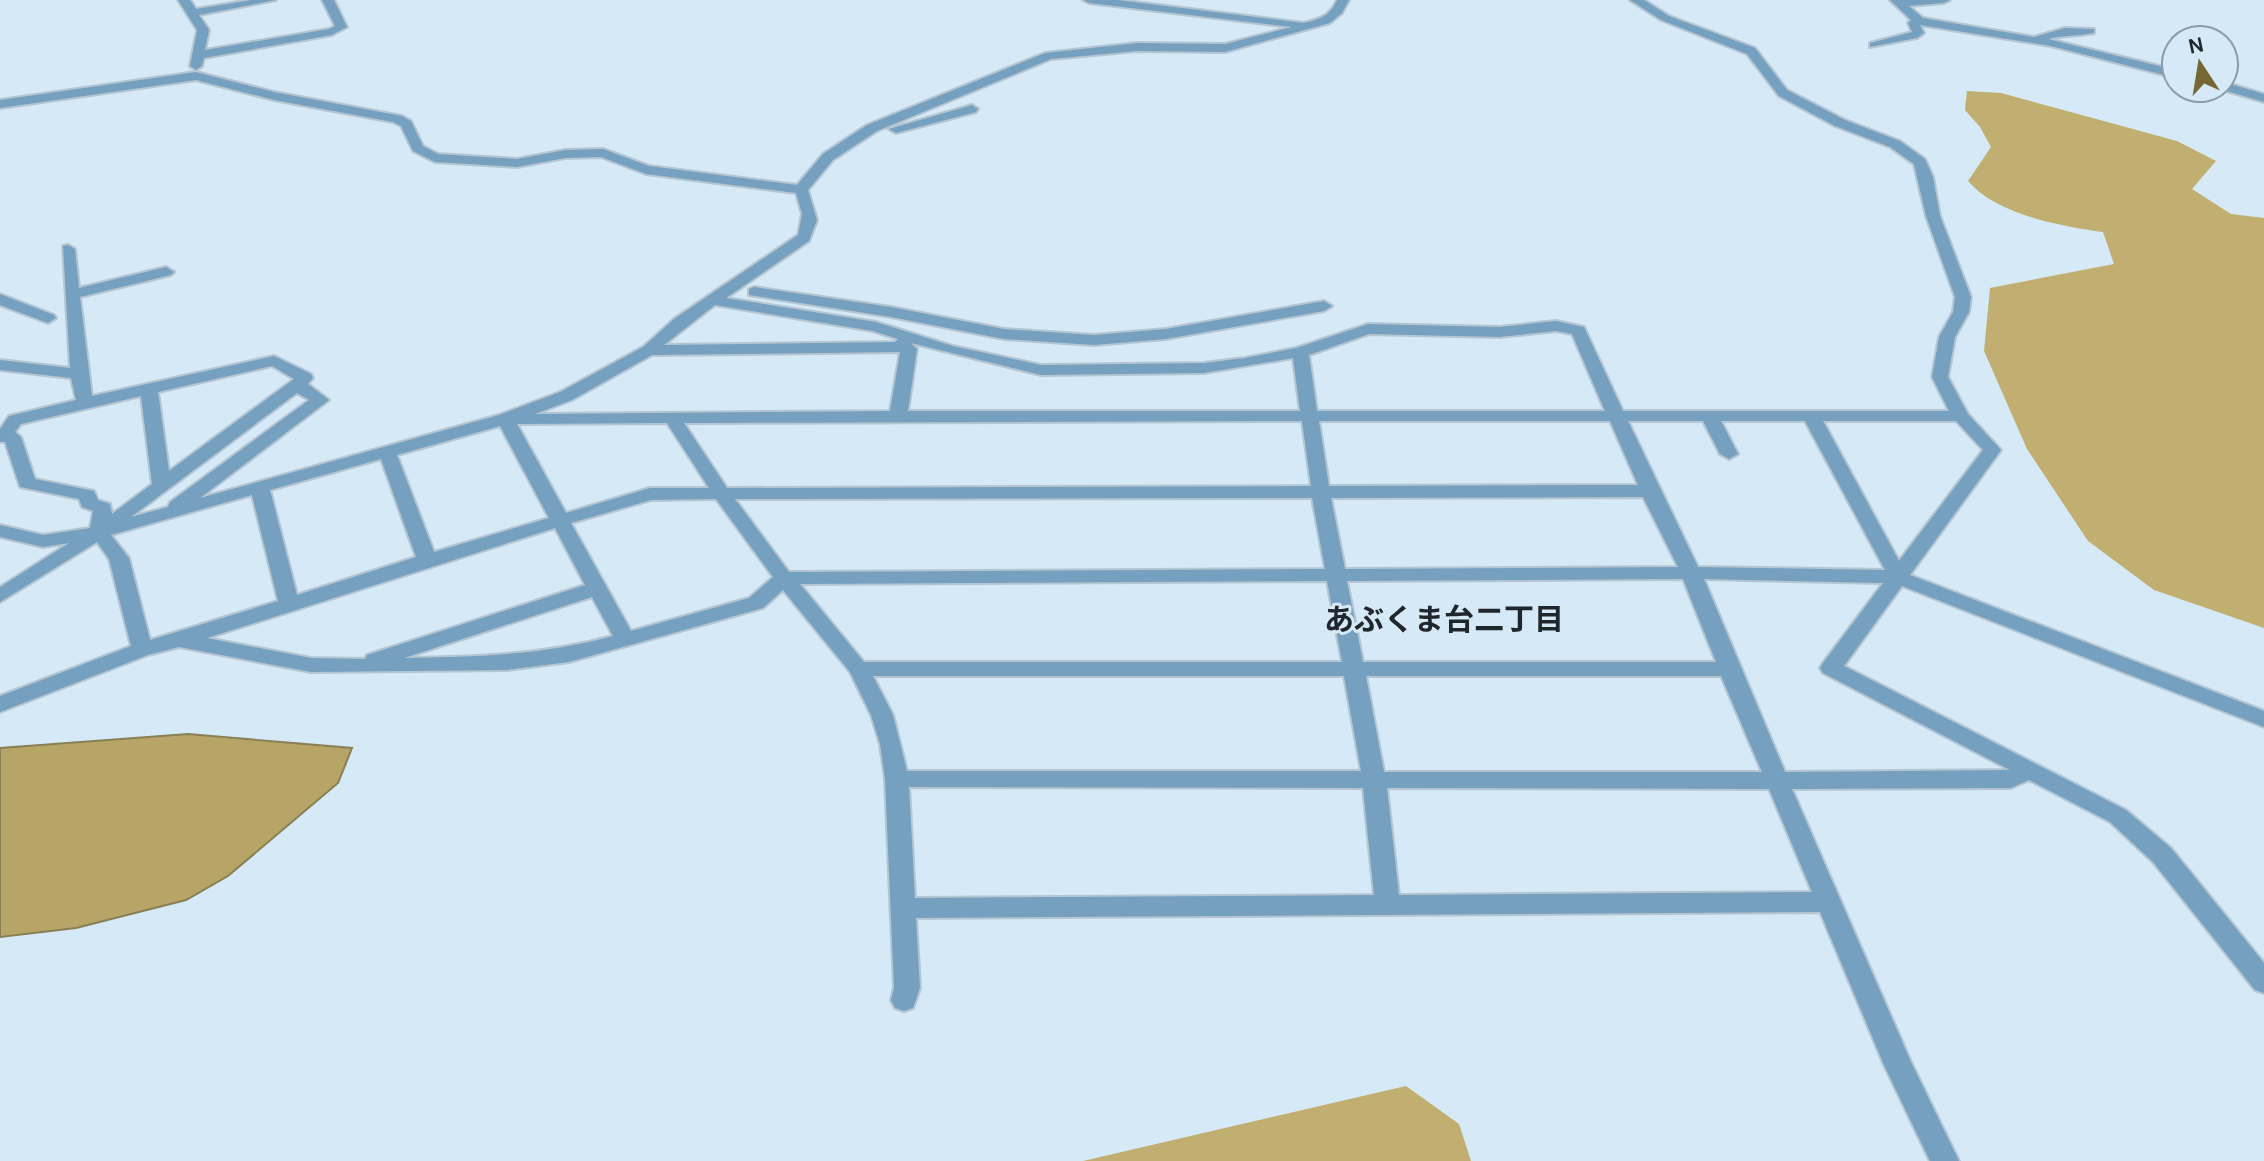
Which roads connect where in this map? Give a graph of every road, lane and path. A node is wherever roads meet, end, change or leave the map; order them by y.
1 (184, 0) edge
2 (270, 0) edge
3 (328, 0) edge
4 (1089, 0) edge
5 (1343, 0) edge
6 (1636, 0) edge
7 (1944, 0) edge
8 (1898, 2) edge
9 (194, 13) junction
10 (1919, 21) junction
11 (1307, 25) junction
12 (2090, 31) dead end
13 (2037, 41) junction
14 (1874, 45) dead end
15 (199, 55) junction
16 (2160, 70) edge
17 (196, 76) junction
18 (2240, 93) edge
19 (2264, 98) edge
20 (0, 104) edge
21 (972, 109) dead end
22 (853, 139) junction
23 (801, 190) junction
24 (68, 249) dead end
25 (166, 272) dead end
26 (731, 288) junction
27 (72, 294) junction
28 (0, 299) edge
29 (712, 300) junction
30 (1324, 306) dead end
31 (0, 311) edge
32 (904, 342) junction
33 (649, 350) junction
34 (1300, 352) junction
35 (0, 365) edge
36 (79, 374) junction
37 (297, 385) junction
38 (149, 389) junction
39 (85, 403) junction
40 (1618, 415) junction
41 (1709, 415) junction
42 (898, 416) junction
43 (1308, 416) junction
44 (1811, 416) junction
45 (1961, 416) junction
46 (672, 417) junction
47 (505, 419) junction
48 (2, 436) edge
49 (387, 452) junction
50 (1729, 454) dead end
51 (162, 486) junction
52 (260, 488) junction
53 (1650, 491) junction
54 (719, 493) junction
55 (1321, 493) junction
56 (166, 514) junction
57 (561, 520) junction
58 (0, 531) edge
59 (99, 532) junction
60 (427, 560) junction
61 (1691, 573) junction
62 (1336, 574) junction
63 (1898, 577) junction
64 (784, 578) junction
65 (597, 588) junction
66 (0, 596) edge
67 (289, 604) junction
68 (625, 639) junction
69 (179, 640) junction
70 (142, 649) junction
71 (360, 666) junction
72 (862, 669) junction
73 (1356, 669) junction
74 (1729, 669) junction
75 (0, 704) edge
76 (2264, 719) edge
77 (2028, 770) junction
78 (1374, 778) junction
79 (897, 779) junction
80 (1779, 781) junction
81 (1831, 902) junction
82 (1387, 903) junction
83 (904, 908) junction
84 (2264, 982) edge
85 (904, 1000) dead end
86 (1945, 1161) edge

1 - 9 street
2 - 9 street
3 - 15 street
4 - 11 street
5 - 11 street
6 - 45 street
7 - 8 street
8 - 10 street
9 - 15 street
10 - 13 street
10 - 14 street
11 - 22 street
12 - 13 street
13 - 16 street
15 - 17 street
17 - 20 street
17 - 23 street
18 - 19 street
21 - 22 street
22 - 23 street
23 - 26 street
24 - 27 street
25 - 27 street
26 - 29 street
26 - 30 street
27 - 36 street
28 - 31 street
29 - 32 street
29 - 33 street
32 - 33 street
32 - 34 street
32 - 42 street
33 - 47 street
34 - 40 street
34 - 43 street
35 - 36 street
36 - 39 street
37 - 38 street
37 - 51 street
37 - 56 street
38 - 39 street
38 - 51 street
39 - 48 street
40 - 41 street
40 - 43 street
40 - 53 street
41 - 44 street
41 - 50 street
42 - 43 street
42 - 46 street
43 - 55 street
44 - 45 street
44 - 63 street
45 - 63 street
46 - 47 street
46 - 54 street
47 - 49 street
47 - 57 street
48 - 59 street
49 - 52 street
49 - 60 street
51 - 59 street
52 - 56 street
52 - 67 street
53 - 55 street
53 - 61 street
54 - 55 street
54 - 57 street
54 - 64 street
55 - 62 street
56 - 59 street
57 - 60 street
57 - 65 street
58 - 59 street
59 - 66 street
59 - 70 street
60 - 67 street
61 - 62 street
61 - 63 street
61 - 74 street
62 - 64 street
62 - 73 street
63 - 76 street
63 - 77 street
64 - 68 street
64 - 72 street
65 - 68 street
65 - 71 street
67 - 69 street
68 - 71 street
69 - 70 street
69 - 71 street
70 - 75 street
72 - 73 street
72 - 79 street
73 - 74 street
73 - 78 street
74 - 80 street
77 - 80 street
77 - 84 street
78 - 79 street
78 - 80 street
78 - 82 street
79 - 83 street
80 - 81 street
81 - 82 street
81 - 86 street
82 - 83 street
83 - 85 street

